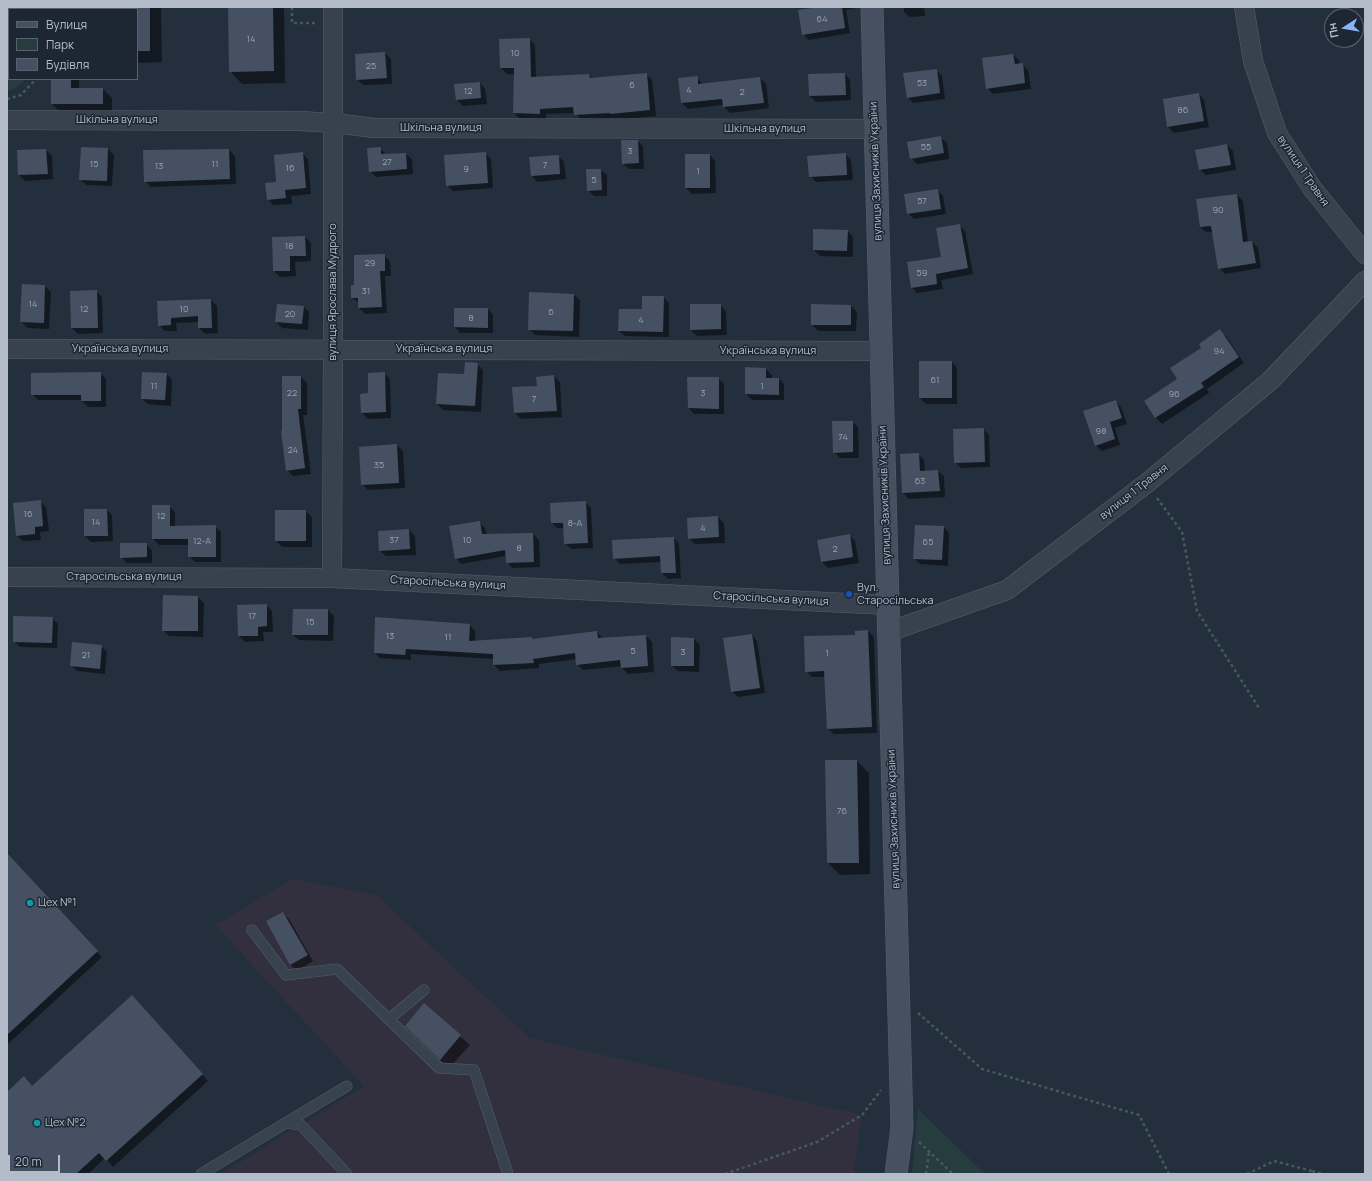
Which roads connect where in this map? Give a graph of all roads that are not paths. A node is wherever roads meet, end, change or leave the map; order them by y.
1 (872, 7) edge
2 (1244, 7) edge
3 (333, 15) edge
4 (7, 120) edge
5 (334, 123) junction
6 (874, 129) junction
7 (1365, 254) edge
8 (1365, 281) edge
9 (7, 349) edge
10 (334, 349) junction
11 (881, 351) junction
12 (7, 577) edge
13 (332, 578) junction
14 (888, 605) junction
15 (888, 632) junction
16 (252, 930) dead end
17 (424, 990) dead end
18 (389, 1019) junction
19 (347, 1086) dead end
20 (286, 1123) junction
21 (201, 1174) edge
22 (346, 1174) edge
23 (508, 1174) edge
24 (896, 1174) edge

1 - 6 street, вулиця Захисників України
2 - 7 street, вулиця 1 Травня
3 - 5 street, вулиця Ярослава Мудрого
4 - 5 street, Шкільна вулиця
5 - 6 street, Шкільна вулиця
5 - 10 street, вулиця Ярослава Мудрого
6 - 11 street, вулиця Захисників України
8 - 15 street, вулиця 1 Травня
9 - 10 street, Українська вулиця
10 - 11 street, Українська вулиця
10 - 13 street, вулиця Ярослава Мудрого
11 - 14 street, вулиця Захисників України
12 - 13 street, Старосільська вулиця
13 - 14 street, Старосільська вулиця
14 - 15 street
15 - 24 street, вулиця Захисників України
16 - 18 lane
17 - 18 lane
18 - 23 lane
19 - 20 lane
20 - 21 lane
20 - 22 lane

